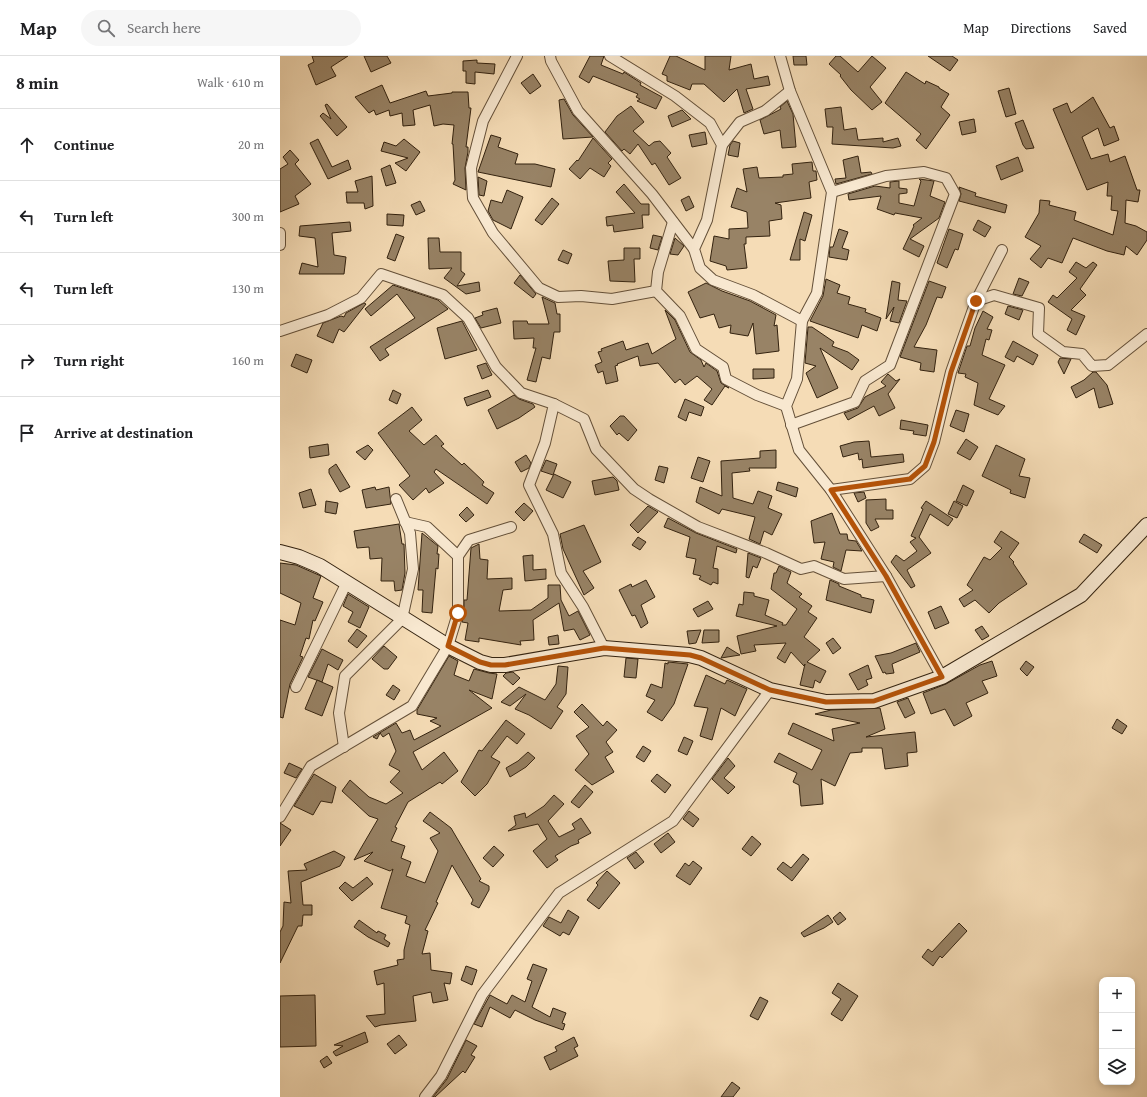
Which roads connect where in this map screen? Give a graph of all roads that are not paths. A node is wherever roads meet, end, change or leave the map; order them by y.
1 (517, 56) edge
2 (550, 56) edge
3 (610, 56) edge
4 (780, 56) edge
5 (790, 91) junction
6 (722, 145) junction
7 (832, 192) junction
8 (673, 222) junction
9 (280, 233) edge
10 (280, 245) edge
11 (694, 249) junction
12 (1002, 250) dead end
13 (656, 291) junction
14 (976, 301) junction
15 (802, 321) junction
16 (280, 331) edge
17 (1147, 334) edge
18 (554, 404) junction
19 (786, 406) junction
20 (791, 425) junction
21 (831, 490) junction
22 (396, 499) dead end
23 (405, 522) junction
24 (1147, 525) edge
25 (511, 527) dead end
26 (280, 552) edge
27 (458, 556) junction
28 (886, 576) junction
29 (347, 582) junction
30 (402, 619) junction
31 (448, 646) junction
32 (604, 648) junction
33 (942, 677) junction
34 (296, 687) dead end
35 (770, 690) junction
36 (344, 747) junction
37 (280, 817) edge
38 (425, 1097) edge

1 - 13 street
2 - 8 street
3 - 6 street
4 - 5 street
5 - 6 street
5 - 7 street
6 - 11 street
7 - 15 street
7 - 20 street
8 - 11 street
8 - 13 street
9 - 10 street
11 - 15 street
12 - 14 street
13 - 19 street
14 - 17 street
14 - 21 street
15 - 19 street
16 - 18 street
18 - 28 street
18 - 32 street
19 - 20 street
20 - 21 street
21 - 28 street
22 - 23 street
23 - 27 street
23 - 30 street
24 - 33 main road
25 - 27 street
26 - 29 main road
27 - 31 street
28 - 33 street
29 - 30 main road
29 - 34 street
30 - 31 main road
30 - 36 street
31 - 32 main road
31 - 36 street
32 - 35 main road
33 - 35 main road
35 - 38 street
36 - 37 street

